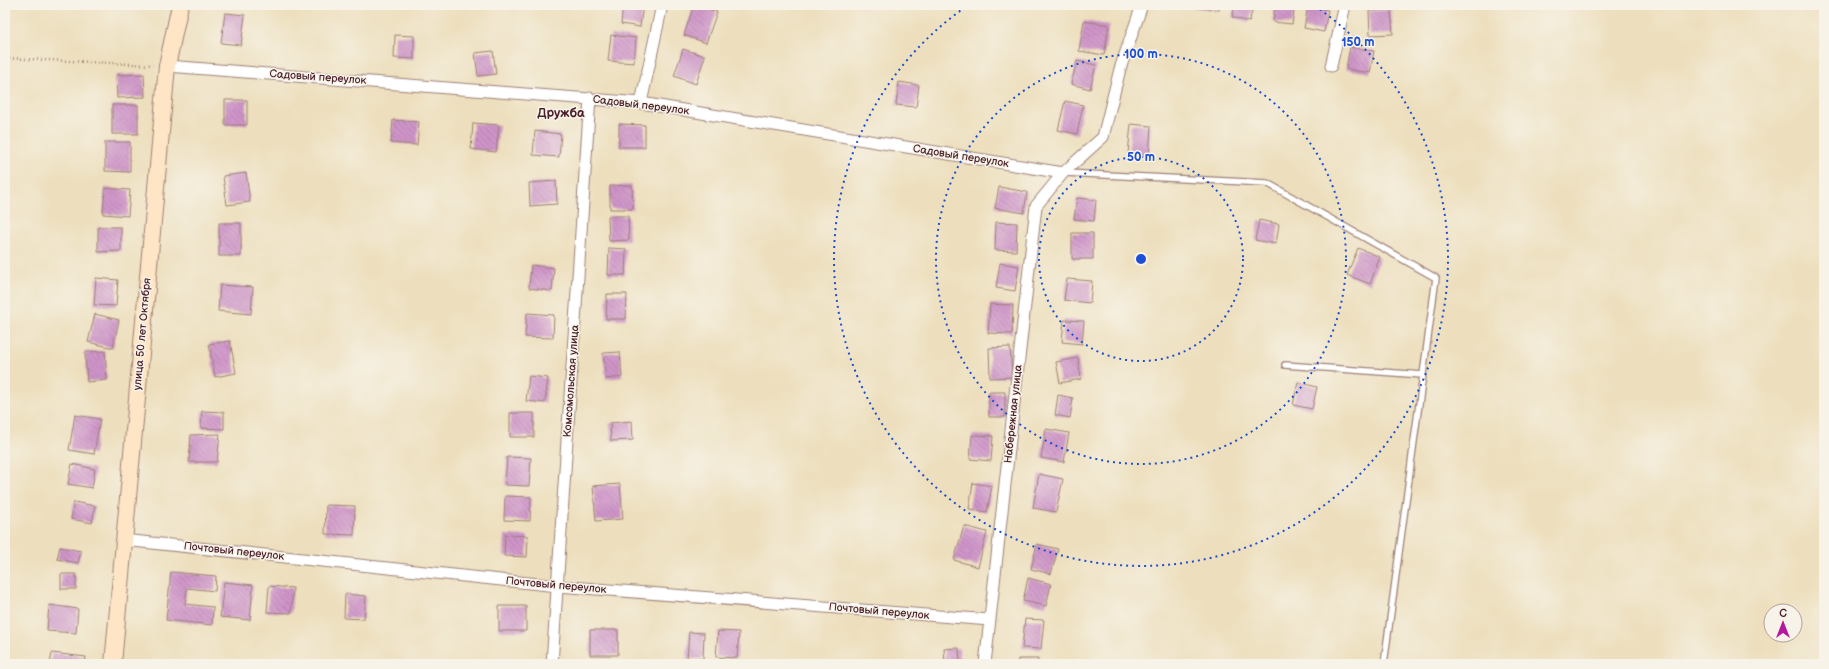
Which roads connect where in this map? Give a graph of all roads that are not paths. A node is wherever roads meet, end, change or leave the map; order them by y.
1 (180, 5) edge
2 (662, 5) edge
3 (1142, 5) edge
4 (1346, 5) edge
5 (167, 66) junction
6 (1331, 66) dead end
7 (590, 98) junction
8 (641, 103) junction
9 (1063, 173) junction
10 (1285, 365) dead end
11 (1423, 375) junction
12 (124, 540) junction
13 (558, 586) junction
14 (990, 620) junction
15 (113, 664) edge
16 (552, 664) edge
17 (985, 664) edge
18 (1384, 664) edge

1 - 5 street, улица 50 лет Октября
2 - 8 street
3 - 9 street, Набережная улица
4 - 6 street
5 - 7 street, Садовый переулок
5 - 12 street, улица 50 лет Октября
7 - 8 street, Садовый переулок
7 - 13 street, Комсомольская улица
8 - 9 street, Садовый переулок
9 - 11 lane
9 - 14 street, Набережная улица
10 - 11 lane
11 - 18 lane
12 - 13 street, Почтовый переулок
12 - 15 street, улица 50 лет Октября
13 - 14 street, Почтовый переулок
13 - 16 street, Комсомольская улица
14 - 17 street, Набережная улица

